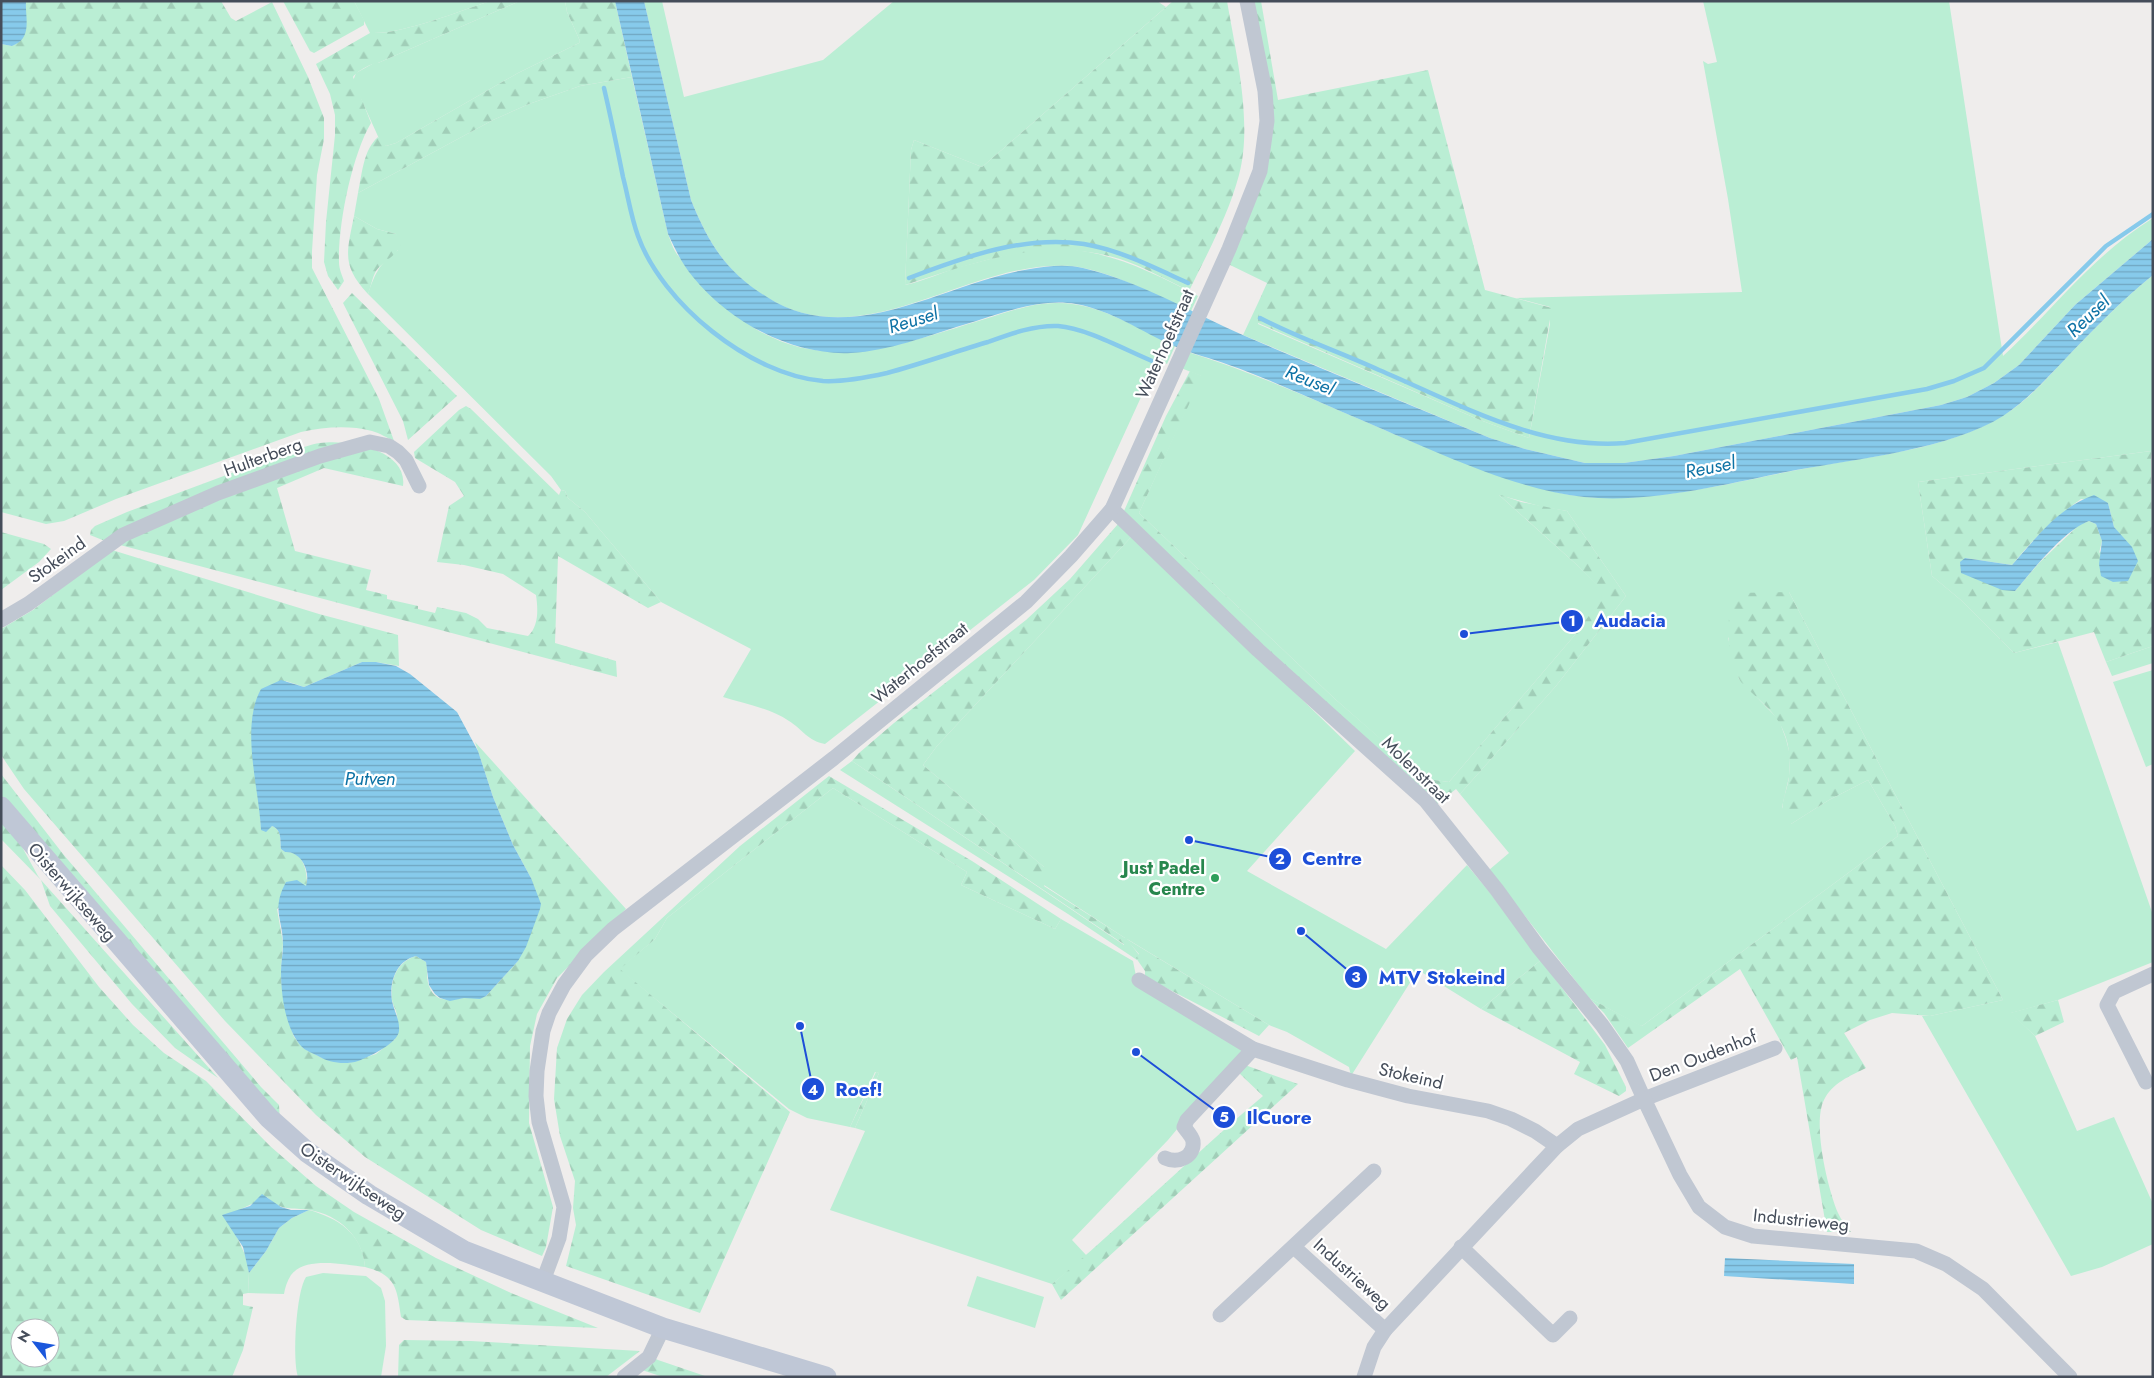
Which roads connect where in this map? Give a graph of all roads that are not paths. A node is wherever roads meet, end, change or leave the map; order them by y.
1 (1247, 1) edge
2 (419, 486) dead end
3 (1112, 509) junction
4 (109, 545) joint
5 (1, 620) edge
6 (1, 807) edge
7 (2153, 974) edge
8 (1139, 980) dead end
9 (1775, 1048) dead end
10 (1253, 1049) junction
11 (2146, 1082) dead end
12 (1644, 1099) junction
13 (1557, 1146) junction
14 (1165, 1158) dead end
15 (1374, 1171) dead end
16 (1294, 1247) junction
17 (1461, 1247) junction
18 (543, 1281) junction
19 (1220, 1315) dead end
20 (1570, 1318) dead end
21 (663, 1328) junction
22 (1385, 1330) junction
23 (624, 1377) edge
24 (826, 1377) edge
25 (1364, 1377) edge
26 (2070, 1377) edge

1 - 3 street, Waterhoefstraat
2 - 4 street, Hulterberg
3 - 12 street, Molenstraat
3 - 18 street, Waterhoefstraat
4 - 5 street, Stokeind
6 - 18 main road, Oisterwijkseweg
7 - 11 street
8 - 10 street, Stokeind
9 - 12 street, Den Oudenhof
10 - 13 street, Stokeind
10 - 14 street
12 - 13 street, Industrieweg
12 - 26 street, Industrieweg
13 - 17 street, Industrieweg
15 - 16 street, Industrieweg
16 - 19 street, Industrieweg
16 - 22 street, Industrieweg
17 - 20 street
17 - 22 street, Industrieweg
18 - 21 main road, Oisterwijkseweg
21 - 23 street
21 - 24 main road, Oisterwijkseweg
22 - 25 street, Industrieweg

